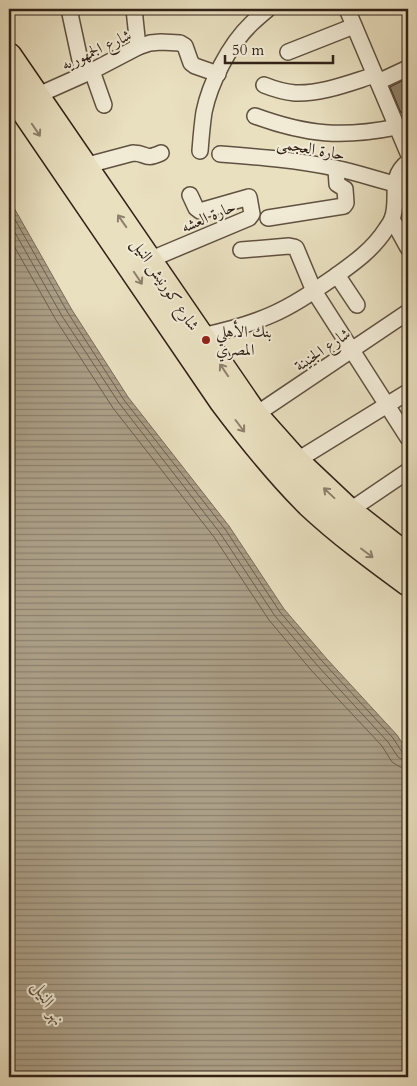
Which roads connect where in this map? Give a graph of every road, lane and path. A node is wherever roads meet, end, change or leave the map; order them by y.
1 (68, 9) edge
2 (134, 9) edge
3 (268, 9) edge
4 (347, 9) edge
5 (354, 26) junction
6 (138, 47) junction
7 (288, 52) dead end
8 (9, 56) edge
9 (408, 68) edge
10 (88, 72) junction
11 (218, 74) junction
12 (377, 79) junction
13 (264, 85) dead end
14 (9, 89) edge
15 (36, 96) junction
16 (104, 105) dead end
17 (255, 116) dead end
18 (397, 127) junction
19 (200, 151) dead end
20 (161, 153) dead end
21 (220, 154) dead end
22 (408, 154) edge
23 (408, 162) edge
24 (84, 166) junction
25 (336, 168) junction
26 (395, 184) junction
27 (190, 195) dead end
28 (268, 218) dead end
29 (392, 219) junction
30 (408, 248) edge
31 (241, 250) dead end
32 (149, 260) junction
33 (337, 275) junction
34 (314, 291) junction
35 (357, 305) dead end
36 (408, 312) edge
37 (201, 336) junction
38 (351, 350) junction
39 (408, 392) edge
40 (387, 405) junction
41 (255, 415) junction
42 (408, 438) edge
43 (296, 461) junction
44 (408, 471) edge
45 (349, 511) junction
46 (405, 550) edge
47 (408, 583) edge

1 - 10 street
2 - 6 street
3 - 11 street
4 - 5 street
5 - 7 street
5 - 12 street
6 - 10 street, شارع الجمهوريه
6 - 11 street, شارع الجمهوريه
8 - 15 main road, شارع كورنيش النيل
9 - 12 street
10 - 15 street, شارع الجمهوريه
10 - 16 street
11 - 19 street
12 - 13 street
12 - 18 street
14 -> 47 main road, شارع كورنيش النيل
15 - 24 main road, شارع كورنيش النيل
17 - 18 street
18 - 22 street
20 - 24 street
21 - 25 street, حارة العجمى
23 - 26 street
32 -> 24 main road, شارع كورنيش النيل
25 - 26 street, حارة العجمى
25 - 28 street
26 - 29 street
27 - 32 street, حارة العشه
29 - 30 street
29 - 33 street
31 - 34 street
32 - 37 main road, شارع كورنيش النيل
33 - 34 street
33 - 35 street
34 - 37 street
34 - 38 street
36 - 38 street, شارع الجنينة
41 -> 37 main road, شارع كورنيش النيل
38 - 40 street
38 - 41 street, شارع الجنينة
39 - 40 street
40 - 42 street
40 - 43 street
41 - 43 main road, شارع كورنيش النيل
45 -> 43 main road, شارع كورنيش النيل
44 - 45 street
45 - 46 main road, شارع كورنيش النيل

